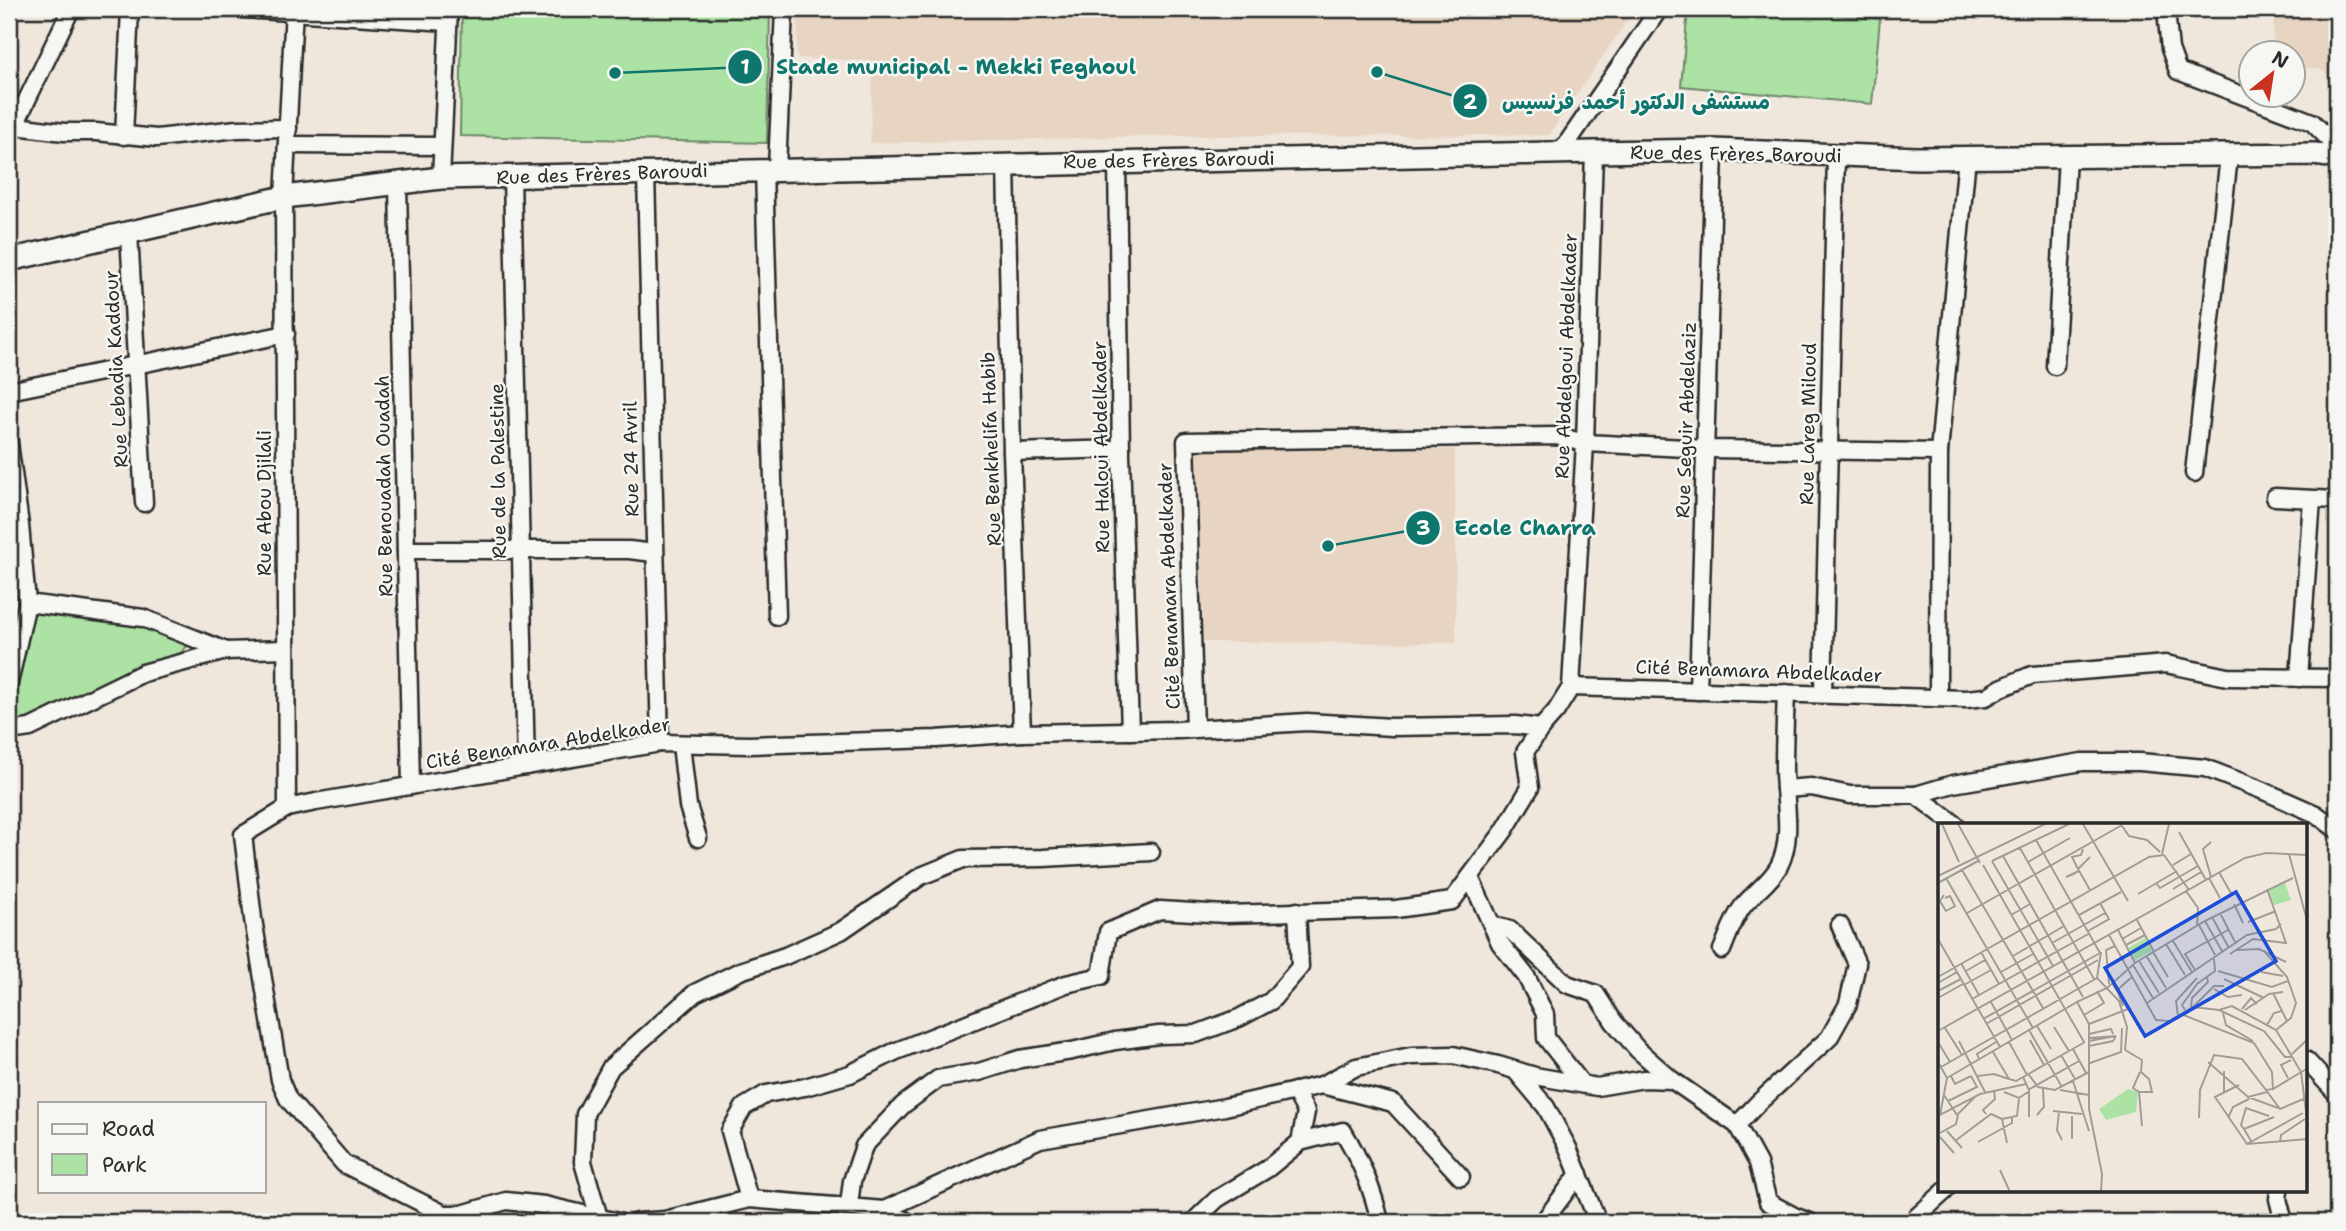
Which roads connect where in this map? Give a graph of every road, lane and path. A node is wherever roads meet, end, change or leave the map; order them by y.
1 (71, 9) edge
2 (130, 9) edge
3 (243, 9) edge
4 (784, 9) edge
5 (1659, 9) edge
6 (294, 11) edge
7 (2166, 11) dead end
8 (448, 15) edge
9 (288, 128) junction
10 (12, 131) edge
11 (124, 136) junction
12 (287, 145) junction
13 (442, 146) junction
14 (2337, 147) edge
15 (1714, 150) junction
16 (1561, 152) junction
17 (1594, 152) junction
18 (1836, 156) junction
19 (2229, 156) junction
20 (1967, 157) junction
21 (2067, 157) junction
22 (2337, 157) edge
23 (1117, 161) junction
24 (1006, 164) junction
25 (770, 169) junction
26 (646, 173) junction
27 (512, 177) junction
28 (441, 178) junction
29 (398, 185) junction
30 (284, 197) junction
31 (129, 233) junction
32 (9, 260) edge
33 (286, 334) junction
34 (136, 366) junction
35 (2055, 366) dead end
36 (9, 391) edge
37 (9, 443) edge
38 (1585, 443) junction
39 (1121, 449) junction
40 (1706, 449) junction
41 (1828, 450) junction
42 (1012, 452) junction
43 (1940, 452) junction
44 (2194, 473) dead end
45 (2276, 497) dead end
46 (2312, 500) junction
47 (2337, 500) edge
48 (144, 503) dead end
49 (14, 524) edge
50 (406, 550) junction
51 (520, 552) junction
52 (654, 553) junction
53 (27, 603) junction
54 (777, 615) dead end
55 (285, 649) junction
56 (226, 651) junction
57 (2299, 678) junction
58 (2337, 678) edge
59 (9, 683) edge
60 (1572, 687) junction
61 (1698, 691) junction
62 (1786, 693) junction
63 (1823, 694) junction
64 (1938, 697) junction
65 (1195, 728) junction
66 (1541, 728) junction
67 (9, 731) edge
68 (1130, 731) junction
69 (1022, 733) junction
70 (660, 743) junction
71 (681, 744) junction
72 (526, 766) junction
73 (411, 786) junction
74 (1785, 789) junction
75 (1916, 795) junction
76 (287, 808) junction
77 (1953, 823) edge
78 (2337, 830) edge
79 (698, 838) dead end
80 (1151, 852) dead end
81 (1470, 877) junction
82 (1297, 911) junction
83 (1492, 925) junction
84 (1840, 925) dead end
85 (1722, 950) dead end
86 (2308, 1062) edge
87 (1515, 1070) junction
88 (1671, 1080) junction
89 (1582, 1084) junction
90 (1321, 1085) junction
91 (1296, 1091) junction
92 (2337, 1094) edge
93 (1737, 1125) junction
94 (1300, 1142) junction
95 (1580, 1174) junction
96 (1461, 1177) dead end
97 (1944, 1192) edge
98 (2279, 1192) edge
99 (749, 1199) junction
100 (849, 1205) junction
101 (884, 1210) junction
102 (599, 1218) junction
103 (666, 1221) edge
104 (618, 1222) edge
105 (637, 1222) edge
106 (908, 1222) edge
107 (1193, 1222) edge
108 (1380, 1222) edge
109 (1542, 1222) edge
110 (1598, 1222) edge
111 (1810, 1222) edge
112 (1911, 1222) edge
113 (2284, 1222) edge

1 - 10 street
2 - 11 street
3 - 6 street
4 - 25 street
5 - 16 street
6 - 8 street
6 - 9 street, Rue Abou Djilali
7 - 14 street
8 - 13 street
9 - 11 street
9 - 12 street, Rue Abou Djilali
10 - 11 street
12 - 13 street
12 - 30 street, Rue Abou Djilali
13 - 28 street
15 - 17 street, Rue des Frères Baroudi
15 - 18 street, Rue des Frères Baroudi
15 - 40 street, Rue Seguir Abdelaziz
16 - 17 street, Rue des Frères Baroudi
16 - 23 street, Rue des Frères Baroudi
17 - 38 street, Rue Abdelgoui Abdelkader
18 - 20 street, Rue des Frères Baroudi
18 - 41 street, Rue Lareg Miloud
19 - 21 street, Rue des Frères Baroudi
19 - 22 street, Rue des Frères Baroudi
19 - 44 street
20 - 21 street, Rue des Frères Baroudi
20 - 43 street
21 - 35 street
23 - 24 street, Rue des Frères Baroudi
23 - 39 street, Rue Haloui Abdelkader
24 - 25 street, Rue des Frères Baroudi
24 - 42 street, Rue Benkhelifa Habib
25 - 26 street, Rue des Frères Baroudi
25 - 54 street
26 - 27 street, Rue des Frères Baroudi
26 - 52 street, Rue 24 Avril
27 - 28 street, Rue des Frères Baroudi
27 - 51 street, Rue de la Palestine
28 - 29 street, Rue des Frères Baroudi
29 - 30 street, Rue des Frères Baroudi
29 - 50 street, Rue Benouadah Ouadah
30 - 31 street, Rue des Frères Baroudi
30 - 33 street, Rue Abou Djilali
31 - 32 street, Rue des Frères Baroudi
31 - 34 street, Rue Lebadia Kaddour
33 - 34 street
33 - 55 street, Rue Abou Djilali
34 - 36 street
34 - 48 street, Rue Lebadia Kaddour
37 - 49 street
38 - 40 street, Cité Benamara Abdelkader
38 - 60 street, Rue Abdelgoui Abdelkader
38 - 65 street, Cité Benamara Abdelkader
39 - 42 street
39 - 68 street, Rue Haloui Abdelkader
40 - 41 street, Cité Benamara Abdelkader
40 - 61 street, Rue Seguir Abdelaziz
41 - 43 street, Cité Benamara Abdelkader
41 - 63 street, Rue Lareg Miloud
42 - 69 street, Rue Benkhelifa Habib
43 - 64 street
45 - 46 street
46 - 47 street
46 - 57 street
49 - 53 street
50 - 51 street
50 - 73 street, Rue Benouadah Ouadah
51 - 52 street
51 - 72 street, Rue de la Palestine
52 - 70 street, Rue 24 Avril
53 - 56 street
53 - 59 street
55 - 56 street
55 - 76 street, Rue Abou Djilali
56 - 67 street
57 - 58 street, Cité Benamara Abdelkader
57 - 64 street, Cité Benamara Abdelkader
60 - 61 street, Cité Benamara Abdelkader
60 - 66 street
61 - 62 street, Cité Benamara Abdelkader
62 - 63 street, Cité Benamara Abdelkader
62 - 74 street
63 - 64 street, Cité Benamara Abdelkader
65 - 66 street, Cité Benamara Abdelkader
65 - 68 street, Cité Benamara Abdelkader
66 - 81 street
68 - 69 street, Cité Benamara Abdelkader
69 - 71 street, Cité Benamara Abdelkader
70 - 71 street, Cité Benamara Abdelkader
70 - 72 street, Cité Benamara Abdelkader
71 - 79 street
72 - 73 street, Cité Benamara Abdelkader
73 - 76 street, Cité Benamara Abdelkader
74 - 75 street
74 - 85 street
75 - 77 street
75 - 78 street
76 - 102 street
80 - 102 street
81 - 82 street
81 - 83 street
82 - 99 street
82 - 100 street
83 - 88 street
83 - 89 street
84 - 93 street
86 - 92 street
87 - 89 street
87 - 90 street
87 - 95 street
88 - 89 street
88 - 93 street
90 - 91 street
90 - 96 street
91 - 94 street
91 - 101 street
93 - 111 street
94 - 107 street
94 - 108 street
95 - 109 street
95 - 110 street
97 - 112 street
98 - 113 street
99 - 100 street
99 - 103 street
100 - 101 street
101 - 106 street
102 - 104 street
103 - 105 street

